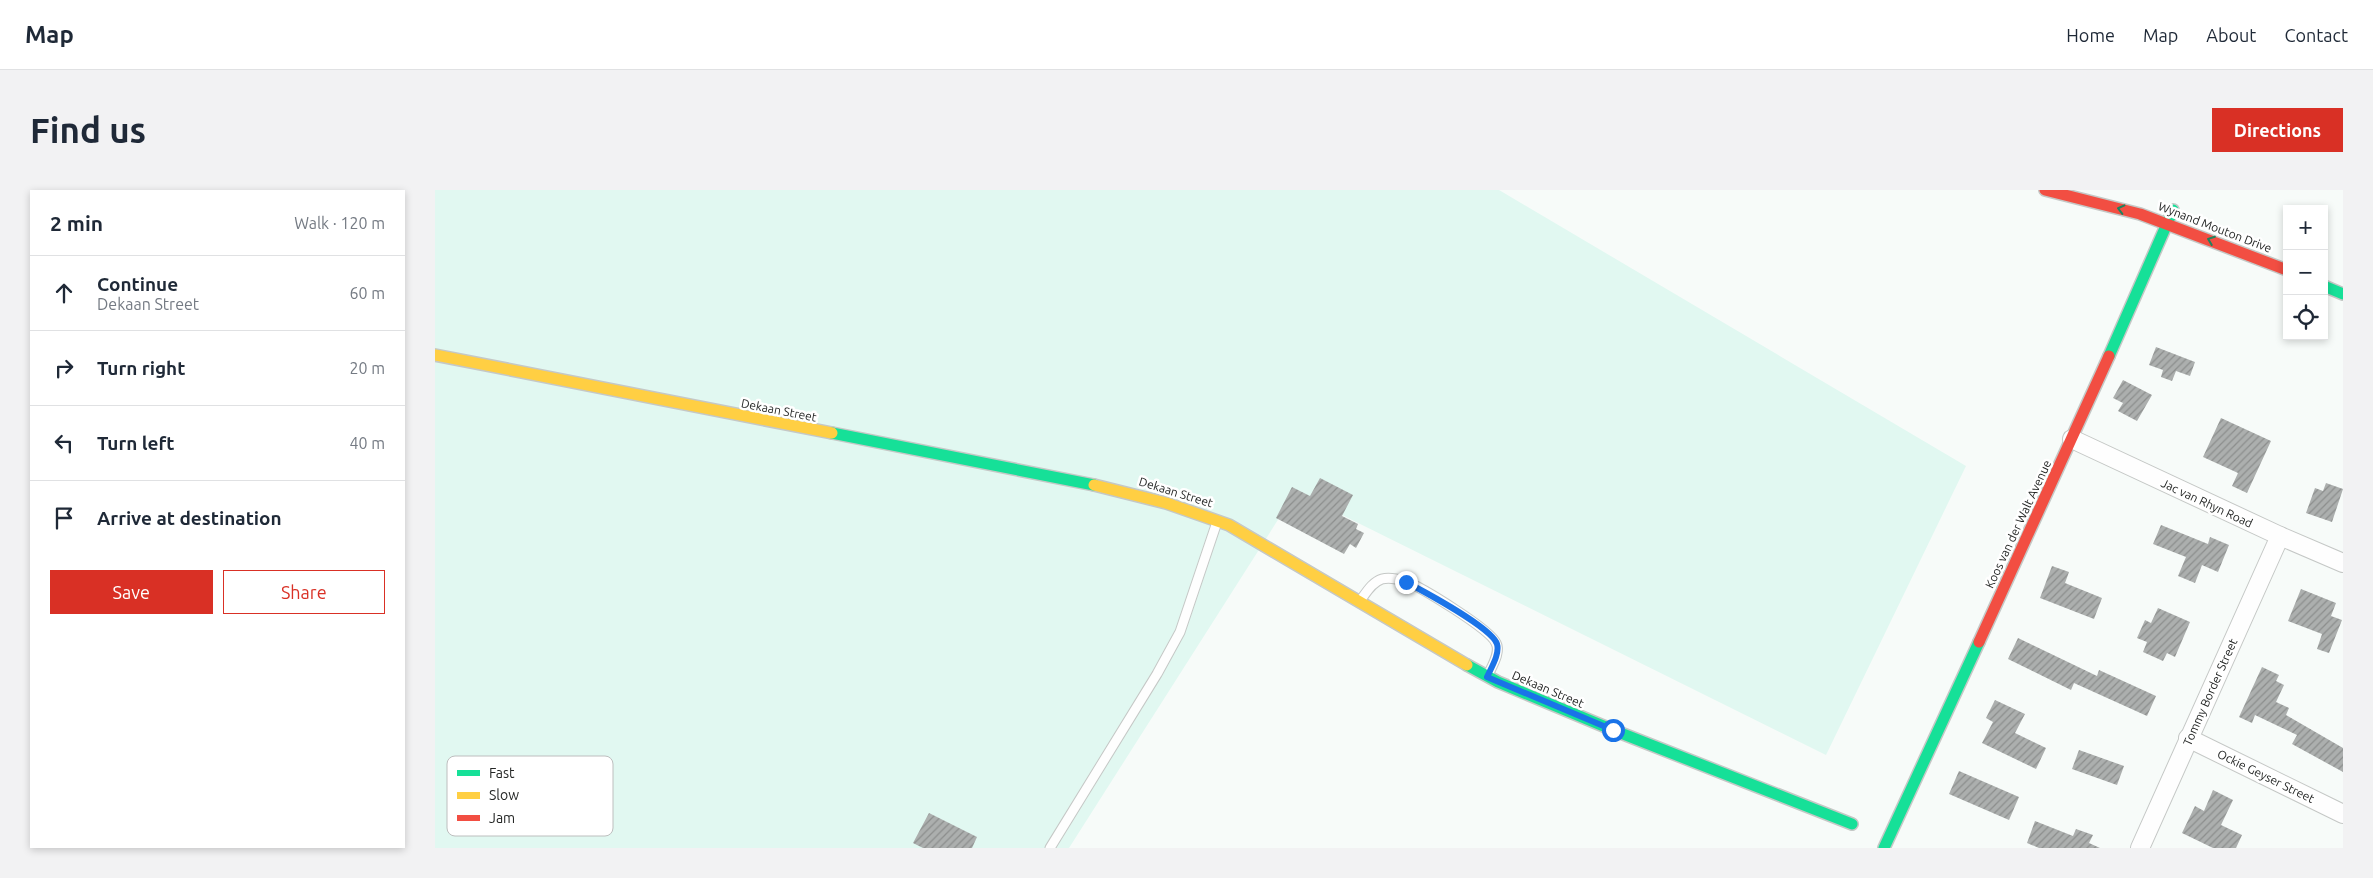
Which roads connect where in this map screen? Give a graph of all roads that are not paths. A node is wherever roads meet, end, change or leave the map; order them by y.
1 (2045, 190) edge
2 (2058, 192) edge
3 (2174, 210) dead end
4 (2141, 214) junction
5 (2168, 223) junction
6 (2151, 261) junction
7 (2283, 268) edge
8 (2328, 288) edge
9 (2343, 294) edge
10 (435, 355) edge
11 (2073, 439) junction
12 (1218, 519) junction
13 (2280, 536) junction
14 (2343, 563) edge
15 (1359, 603) junction
16 (1487, 677) junction
17 (2189, 738) junction
18 (2343, 814) edge
19 (1852, 824) dead end
20 (1050, 848) edge
21 (1884, 848) edge
22 (2140, 848) edge

1 - 2 street, Wynand Mouton Drive
4 -> 2 street, Wynand Mouton Drive
3 - 5 street, Koos van der Walt Avenue
4 - 5 street, Wynand Mouton Drive
4 - 6 street
5 - 6 street, Koos van der Walt Avenue
7 -> 5 street, Wynand Mouton Drive
6 - 11 street, Koos van der Walt Avenue
8 - 9 street
10 - 12 street, Dekaan Street
11 - 13 street, Jac van Rhyn Road
11 - 21 street, Koos van der Walt Avenue
12 - 15 street, Dekaan Street
12 - 20 lane
13 - 14 street, Jac van Rhyn Road
13 - 17 street, Tommy Border Street
15 - 16 street, Dekaan Street
15 - 16 lane
16 - 19 street, Dekaan Street
17 - 18 street, Ockie Geyser Street
17 - 22 street, Tommy Border Street

